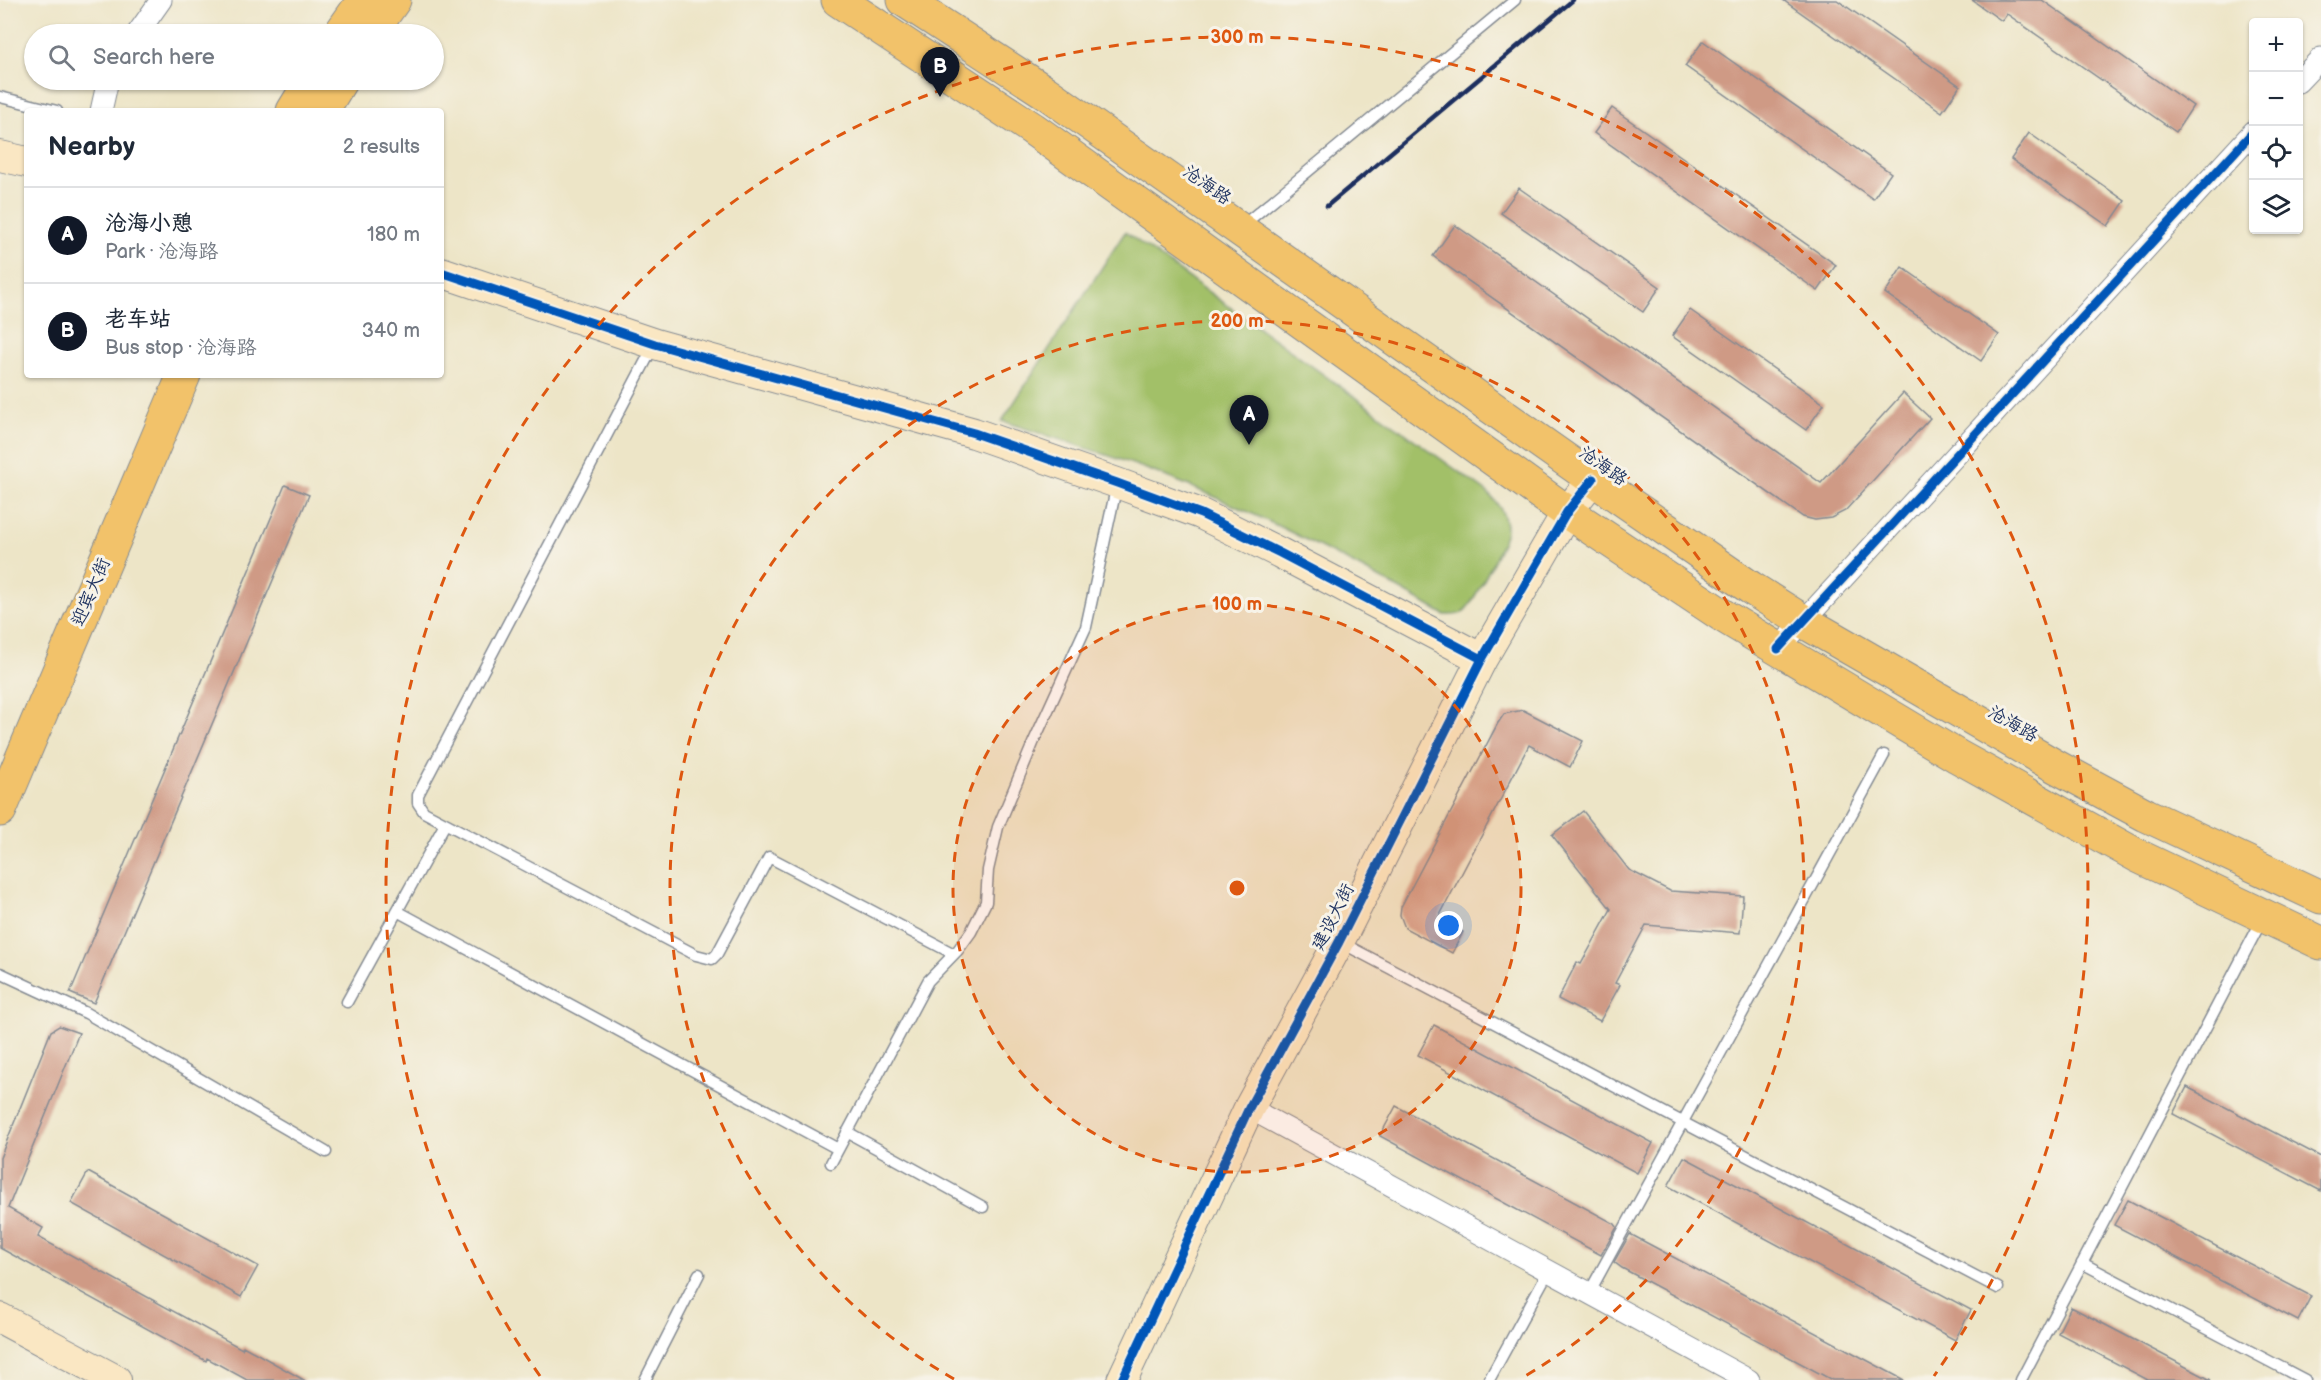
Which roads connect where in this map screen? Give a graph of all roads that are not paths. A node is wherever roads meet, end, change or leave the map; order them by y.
1 (161, 0) edge
2 (364, 0) edge
3 (394, 0) edge
4 (838, 0) edge
5 (904, 0) edge
6 (1515, 0) edge
7 (144, 24) edge
8 (347, 24) edge
9 (377, 24) edge
10 (2321, 58) edge
11 (2303, 77) edge
12 (106, 90) edge
13 (306, 90) edge
14 (335, 90) edge
15 (0, 97) edge
16 (45, 108) edge
17 (102, 108) edge
18 (295, 108) edge
19 (324, 108) edge
20 (2249, 135) edge
21 (0, 156) edge
22 (24, 161) edge
23 (1239, 228) junction
24 (444, 273) edge
25 (655, 344) junction
26 (158, 378) edge
27 (183, 378) edge
28 (1593, 479) junction
29 (1117, 483) junction
30 (1567, 512) junction
31 (1803, 621) junction
32 (1778, 649) junction
33 (1482, 660) junction
34 (0, 753) edge
35 (1884, 755) dead end
36 (0, 810) edge
37 (445, 824) junction
38 (2321, 897) edge
39 (397, 911) junction
40 (2264, 916) junction
41 (1339, 942) junction
42 (2321, 943) edge
43 (954, 954) junction
44 (0, 973) edge
45 (347, 1002) dead end
46 (1250, 1108) junction
47 (1684, 1122) junction
48 (847, 1132) junction
49 (838, 1149) junction
50 (326, 1152) dead end
51 (831, 1163) dead end
52 (983, 1207) dead end
53 (2082, 1263) junction
54 (1549, 1270) junction
55 (699, 1274) dead end
56 (1998, 1288) dead end
57 (1590, 1293) junction
58 (0, 1318) edge
59 (116, 1380) edge
60 (645, 1380) edge
61 (1122, 1380) edge
62 (1489, 1380) edge
63 (1749, 1380) edge
64 (2021, 1380) edge
65 (2305, 1380) edge

1 - 7 street
2 - 8 main road
3 - 9 main road
4 - 30 main road
5 - 23 main road, 沧海路
6 - 23 lane
10 - 11 street
12 - 17 street
13 - 18 main road
14 - 19 main road
15 - 16 lane
20 - 31 street
21 - 22 street
23 - 28 main road, 沧海路
24 - 25 street
25 - 29 street
25 - 37 lane
26 - 34 main road, 迎宾大街
27 - 36 main road, 迎宾大街
28 - 30 street, 建设大街
28 - 31 main road, 沧海路
29 - 33 street
29 - 43 lane
30 - 32 main road
30 - 33 street, 建设大街
31 - 32 street
31 - 38 main road, 沧海路
32 - 40 main road
33 - 41 street, 建设大街
35 - 47 lane
37 - 39 lane
37 - 43 lane
39 - 45 lane
39 - 49 lane
40 - 42 main road
40 - 53 lane
41 - 46 street, 建设大街
41 - 47 lane
43 - 48 lane
44 - 50 lane
46 - 54 street
46 - 61 street, 建设大街
47 - 56 lane
47 - 57 lane
48 - 49 lane
48 - 52 lane
49 - 51 lane
53 - 64 lane
53 - 65 lane
54 - 57 street
54 - 62 lane
55 - 60 lane
57 - 63 street
58 - 59 street

